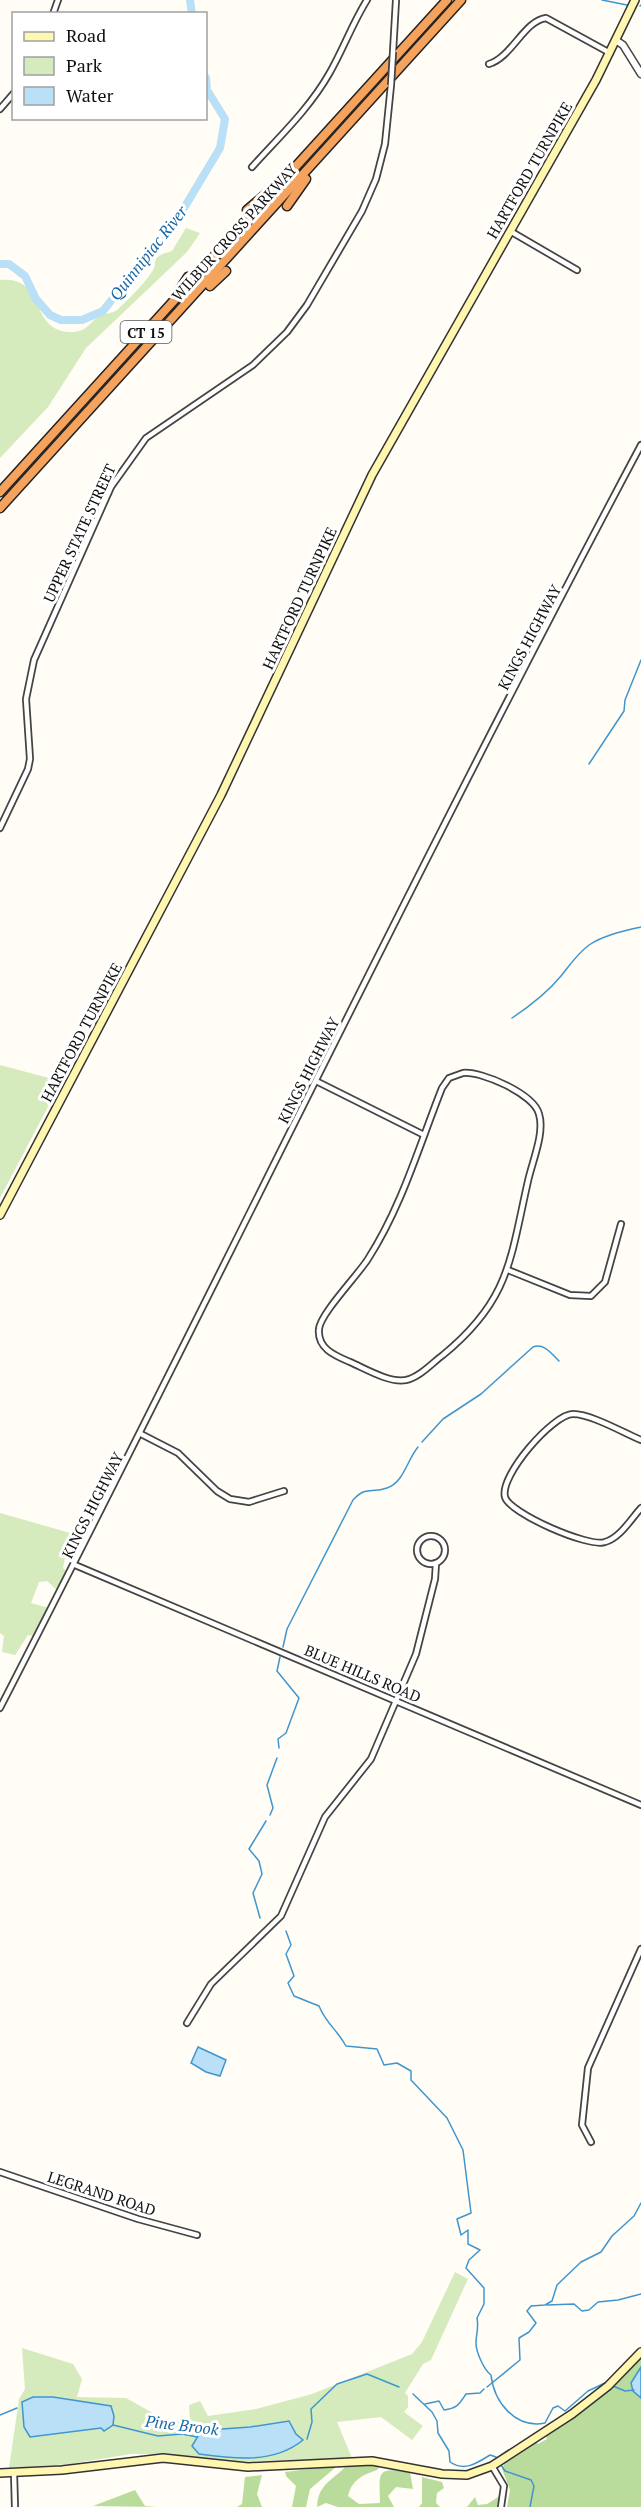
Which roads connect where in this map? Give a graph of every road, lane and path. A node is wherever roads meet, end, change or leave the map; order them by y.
1 (367, 0) edge
2 (396, 0) edge
3 (447, 0) edge
4 (461, 0) edge
5 (635, 0) edge
6 (617, 41) junction
7 (610, 53) junction
8 (489, 64) dead end
9 (641, 74) edge
10 (12, 95) edge
11 (0, 109) edge
12 (321, 155) junction
13 (252, 166) dead end
14 (292, 173) junction
15 (287, 206) dead end
16 (248, 210) dead end
17 (510, 231) junction
18 (577, 270) dead end
19 (226, 271) dead end
20 (188, 276) dead end
21 (180, 312) junction
22 (161, 318) junction
23 (641, 445) edge
24 (0, 492) edge
25 (0, 508) edge
26 (0, 828) edge
27 (316, 1081) junction
28 (424, 1135) junction
29 (0, 1215) edge
30 (621, 1224) dead end
31 (508, 1269) junction
32 (141, 1434) junction
33 (641, 1440) edge
34 (284, 1491) dead end
35 (641, 1508) edge
36 (436, 1563) junction
37 (75, 1565) junction
38 (396, 1700) junction
39 (0, 1708) edge
40 (641, 1805) edge
41 (641, 1949) edge
42 (187, 2024) dead end
43 (591, 2142) dead end
44 (0, 2172) edge
45 (196, 2235) dead end
46 (641, 2352) edge
47 (492, 2466) junction
48 (0, 2473) edge
49 (14, 2473) junction
50 (15, 2507) edge
51 (501, 2507) edge

1 - 13 street
2 - 26 street, UPPER STATE STREET, bridge
3 - 14 highway, WILBUR CROSS PARKWAY / CT 15
4 - 12 highway, WILBUR CROSS PARKWAY / CT 15
5 - 6 main road, HARTFORD TURNPIKE
6 - 7 main road, HARTFORD TURNPIKE
6 - 9 street
7 - 8 street
7 - 17 main road, HARTFORD TURNPIKE
10 - 11 street
12 - 15 highway
12 - 21 highway, WILBUR CROSS PARKWAY / CT 15
14 - 16 highway
14 - 22 highway, WILBUR CROSS PARKWAY / CT 15
17 - 18 street
17 - 29 main road, HARTFORD TURNPIKE
19 - 21 highway
20 - 22 highway
21 - 25 highway, WILBUR CROSS PARKWAY / CT 15
22 - 24 highway, WILBUR CROSS PARKWAY / CT 15
23 - 27 street, KINGS HIGHWAY
27 - 28 street
27 - 32 street, KINGS HIGHWAY
28 - 31 street
28 - 31 street
30 - 31 street
32 - 34 street
32 - 37 street, KINGS HIGHWAY
33 - 35 street
36 - 36 street
36 - 38 street
37 - 38 street, BLUE HILLS ROAD
37 - 39 street, KINGS HIGHWAY
38 - 40 street, BLUE HILLS ROAD
38 - 42 street
41 - 43 street
44 - 45 street, LEGRAND ROAD
46 - 47 main road
47 - 49 main road
47 - 51 street
48 - 49 main road
49 - 50 street

